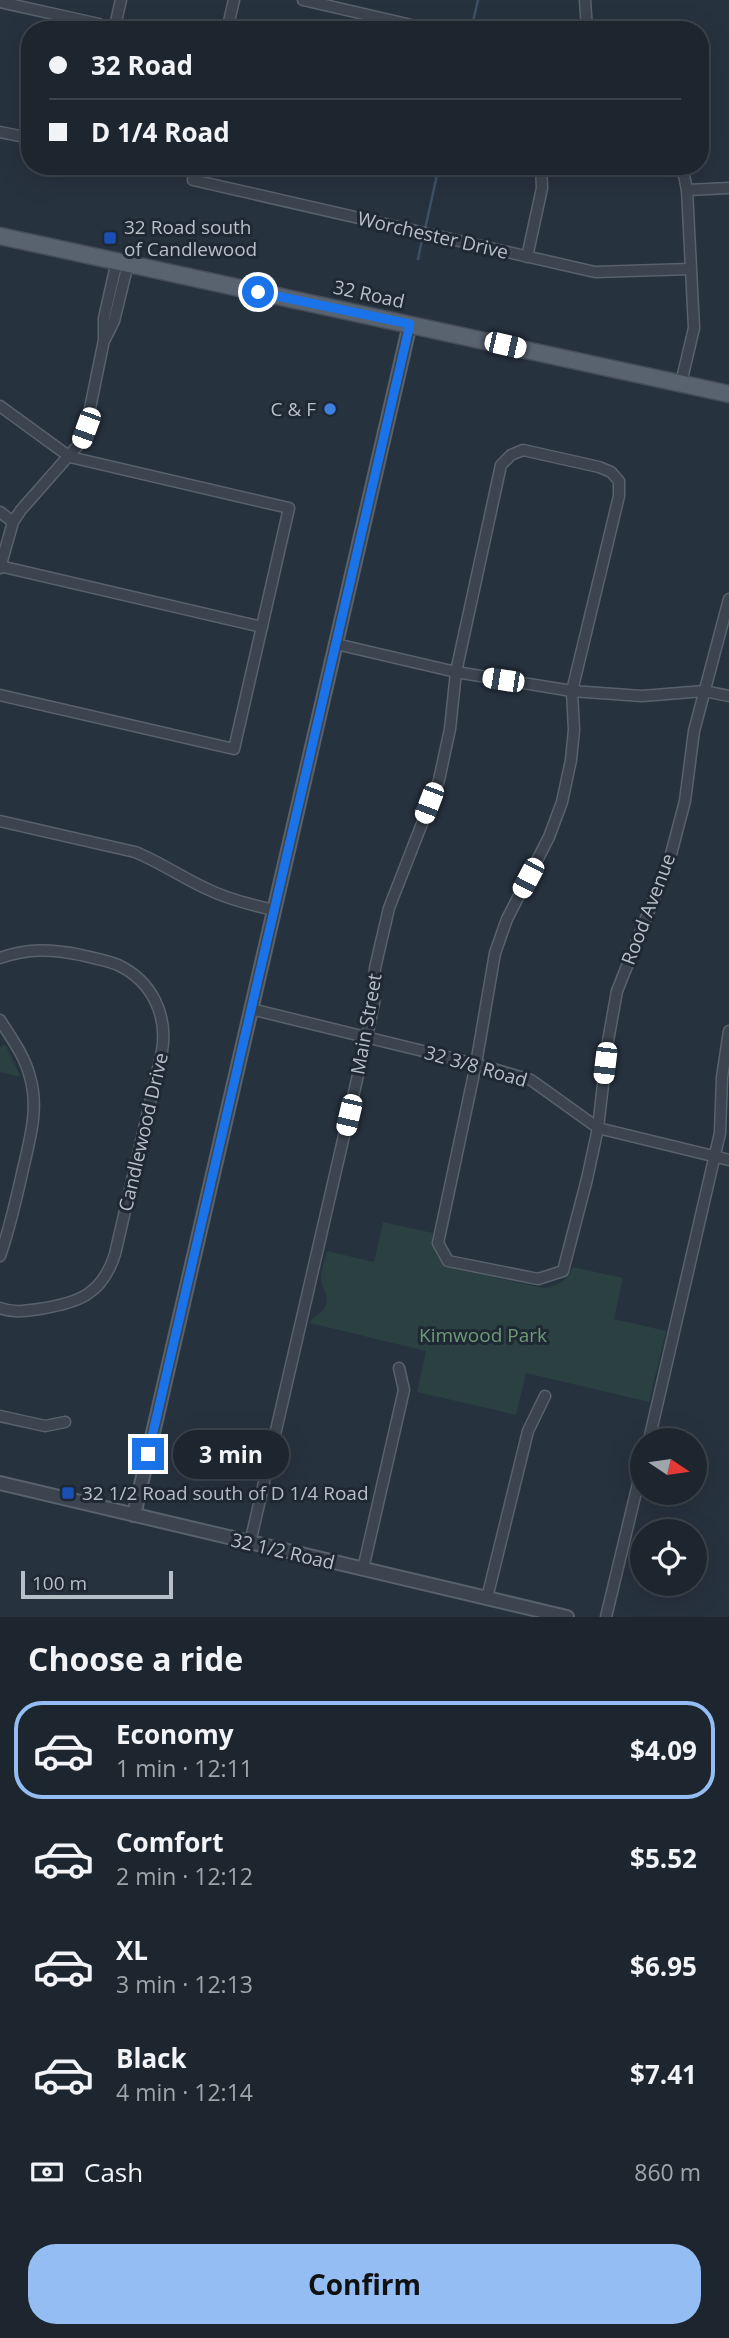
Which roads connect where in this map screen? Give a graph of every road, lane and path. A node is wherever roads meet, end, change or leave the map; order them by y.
1 (121, 0) edge
2 (234, 0) edge
3 (303, 0) edge
4 (585, 0) edge
5 (0, 2) edge
6 (86, 21) edge
7 (116, 21) edge
8 (230, 21) edge
9 (394, 21) edge
10 (586, 21) edge
11 (0, 132) edge
12 (21, 136) edge
13 (194, 175) edge
14 (541, 175) edge
15 (684, 175) edge
16 (729, 188) edge
17 (687, 190) junction
18 (0, 236) edge
19 (527, 257) junction
20 (123, 262) junction
21 (690, 269) junction
22 (410, 324) junction
23 (681, 383) junction
24 (729, 394) edge
25 (0, 406) edge
26 (70, 457) junction
27 (0, 512) edge
28 (13, 522) junction
29 (0, 567) edge
30 (729, 599) edge
31 (262, 627) junction
32 (336, 644) junction
33 (456, 672) junction
34 (572, 691) junction
35 (704, 691) junction
36 (0, 695) edge
37 (729, 696) edge
38 (0, 821) edge
39 (274, 910) junction
40 (0, 958) edge
41 (251, 1009) junction
42 (0, 1020) edge
43 (729, 1031) edge
44 (367, 1036) junction
45 (477, 1064) junction
46 (598, 1128) junction
47 (714, 1156) junction
48 (729, 1160) edge
49 (0, 1256) edge
50 (0, 1308) edge
51 (399, 1368) dead end
52 (545, 1396) dead end
53 (0, 1416) edge
54 (65, 1422) dead end
55 (652, 1428) edge
56 (0, 1483) edge
57 (633, 1505) edge
58 (134, 1515) junction
59 (250, 1543) junction
60 (363, 1569) junction
61 (486, 1598) junction
62 (567, 1617) edge
63 (607, 1617) edge

1 - 7 street
2 - 8 street
3 - 9 street
4 - 10 street
5 - 6 street
11 - 12 street
13 - 19 street, Worchester Drive
14 - 19 street
15 - 17 street
16 - 17 street
17 - 21 street
18 - 20 main road, 32 Road
19 - 21 street, Worchester Drive
20 - 22 main road, 32 Road
20 - 26 street
21 - 23 street
22 - 23 main road, 32 Road
22 - 32 street
23 - 24 main road, 32 Road
25 - 26 street
26 - 28 street
26 - 31 street
27 - 28 street
28 - 29 street
29 - 31 street
30 - 35 street, Rood Avenue
31 - 36 street
32 - 33 street
32 - 39 street
33 - 34 street
33 - 34 street, Main Street
33 - 44 street, Main Street
34 - 35 street
34 - 45 street
35 - 37 street
35 - 46 street, Rood Avenue
38 - 39 street
39 - 41 street
40 - 50 street, Candlewood Drive
41 - 44 street, 32 3/8 Road
41 - 58 street
42 - 49 street
43 - 47 street
44 - 45 street, 32 3/8 Road
44 - 59 street, Main Street
45 - 46 street, 32 3/8 Road
45 - 46 street, Rood Avenue
46 - 47 street, 32 3/8 Road
47 - 48 street, 32 3/8 Road
47 - 55 street
51 - 60 street
52 - 61 street
53 - 54 street
56 - 58 street, 32 1/2 Road
57 - 63 street
58 - 59 street, 32 1/2 Road
59 - 60 street, 32 1/2 Road
60 - 61 street, 32 1/2 Road
61 - 62 street, 32 1/2 Road

